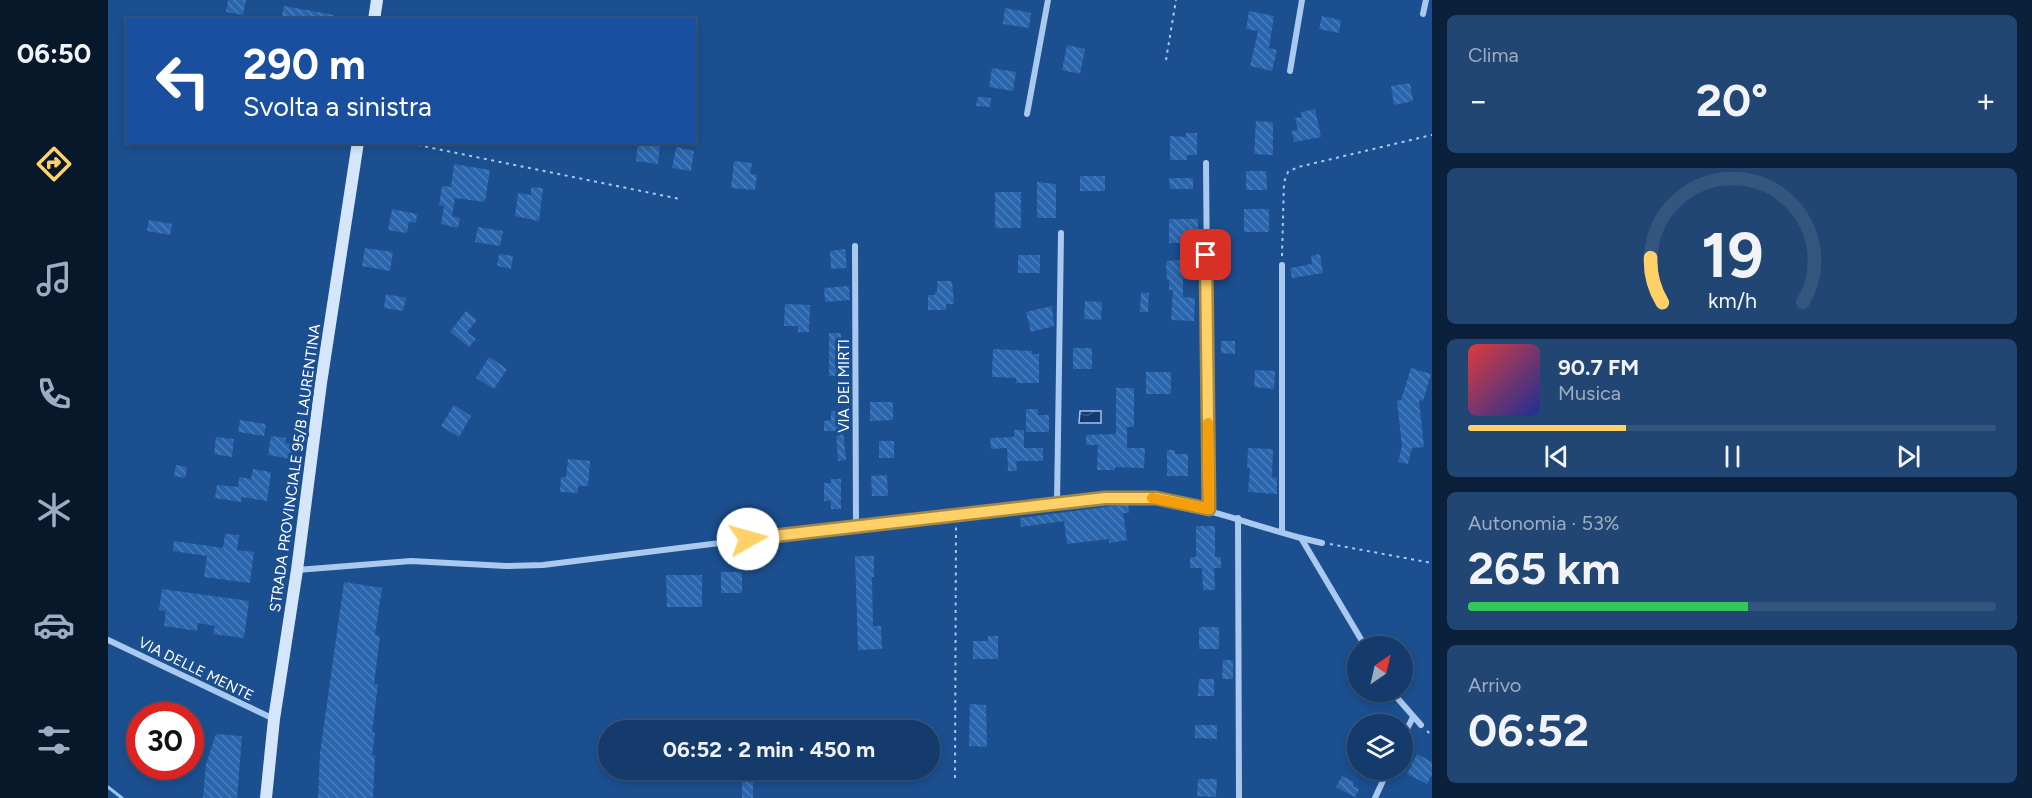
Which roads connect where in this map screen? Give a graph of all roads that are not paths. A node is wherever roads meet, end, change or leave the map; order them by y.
1 (377, 0) edge
2 (1048, 0) edge
3 (1302, 0) edge
4 (1426, 0) edge
5 (1423, 14) dead end
6 (374, 18) edge
7 (1290, 71) dead end
8 (1027, 114) dead end
9 (358, 144) edge
10 (1206, 163) dead end
11 (1061, 234) dead end
12 (855, 246) dead end
13 (1282, 265) road end
14 (1057, 503) junction
15 (1209, 509) junction
16 (1238, 518) junction
17 (856, 526) junction
18 (1282, 532) junction
19 (1301, 537) junction
20 (1322, 543) road end
21 (297, 570) junction
22 (1359, 636) edge
23 (108, 640) edge
24 (1400, 702) edge
25 (1410, 714) edge
26 (1413, 717) edge
27 (274, 719) junction
28 (1421, 725) dead end
29 (1383, 780) edge
30 (266, 798) edge
31 (1239, 798) edge
32 (1375, 798) edge

1 - 6 main road
2 - 8 street
3 - 7 street
4 - 5 street
9 - 21 main road, STRADA PROVINCIALE 95/B LAURENTINA
10 - 15 street
11 - 14 street
12 - 17 street, VIA DEI MIRTI
13 - 18 street
14 - 15 street
14 - 17 street
15 - 16 street
16 - 18 street
16 - 31 street
17 - 21 street
18 - 19 street
19 - 20 street
19 - 22 street
21 - 27 main road, STRADA PROVINCIALE 95/B LAURENTINA
23 - 27 street, VIA DELLE MENTE
24 - 25 street
26 - 28 street
27 - 30 main road, STRADA PROVINCIALE 95/B LAURENTINA
29 - 32 street

